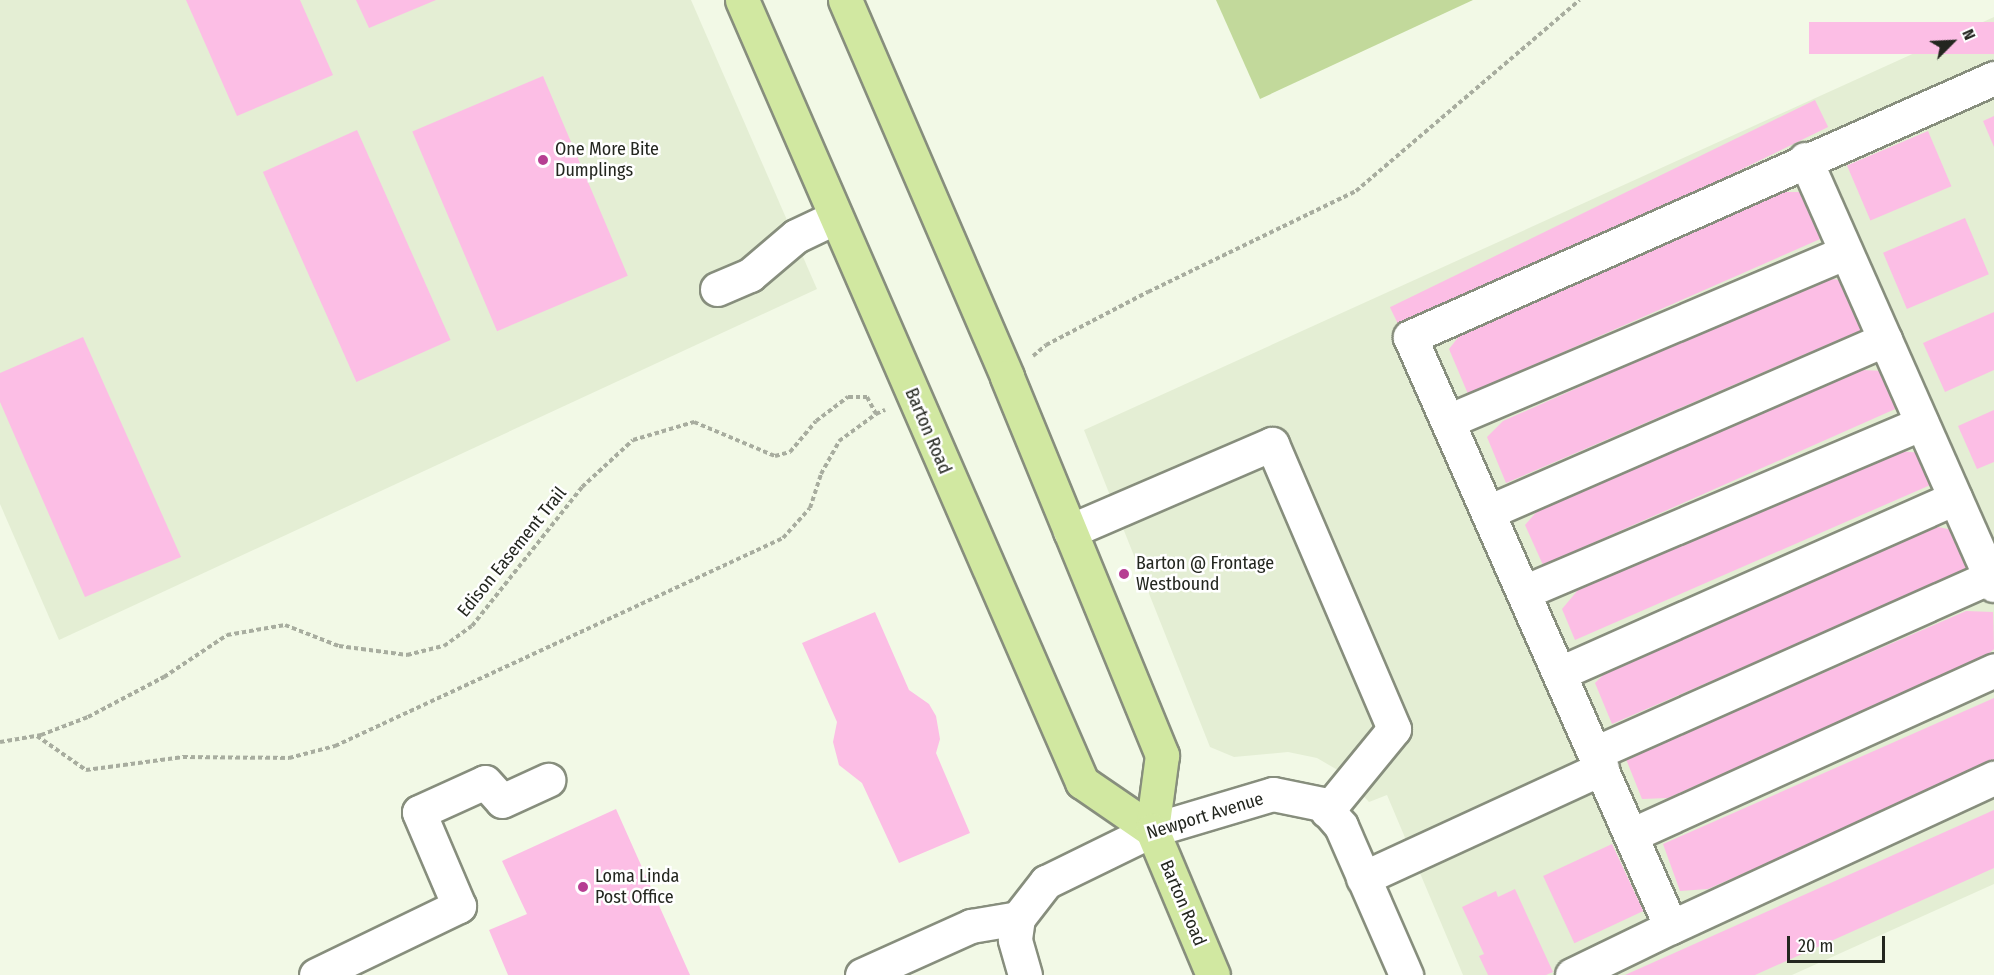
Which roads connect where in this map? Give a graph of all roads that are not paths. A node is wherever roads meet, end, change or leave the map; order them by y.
1 (742, 0) edge
2 (845, 0) edge
3 (1994, 78) edge
4 (1804, 159) junction
5 (836, 217) junction
6 (1846, 252) junction
7 (717, 289) dead end
8 (1885, 339) junction
9 (1448, 421) junction
10 (1922, 423) junction
11 (1955, 498) junction
12 (1488, 512) junction
13 (1070, 531) junction
14 (1992, 581) edge
15 (1524, 592) junction
16 (1994, 670) edge
17 (1560, 673) junction
18 (1599, 761) junction
19 (1994, 778) edge
20 (548, 780) dead end
21 (1327, 811) junction
22 (1152, 830) junction
23 (1631, 835) junction
24 (1363, 878) junction
25 (1018, 918) junction
26 (1671, 927) junction
27 (316, 975) edge
28 (862, 975) edge
29 (1025, 975) edge
30 (1213, 975) edge
31 (1406, 975) edge
32 (1572, 975) edge

1 - 5 main road, Barton Road
2 - 13 main road
3 - 4 street
4 - 6 street
4 - 9 street
5 - 7 street
5 - 22 main road, Barton Road
6 - 8 street
6 - 9 street
8 - 10 street
8 - 12 street
9 - 12 street
10 - 11 street
10 - 15 street
11 - 14 street
11 - 17 street
12 - 15 street
13 - 21 street
13 - 22 main road
14 - 18 street
15 - 17 street
16 - 23 street
17 - 18 street
18 - 23 street
18 - 24 street
19 - 26 street
20 - 27 street
21 - 22 street, Newport Avenue
21 - 24 street
22 - 25 street, Newport Avenue
22 - 30 main road, Barton Road
23 - 26 street
24 - 31 street
25 - 28 street
25 - 29 street
26 - 32 street

